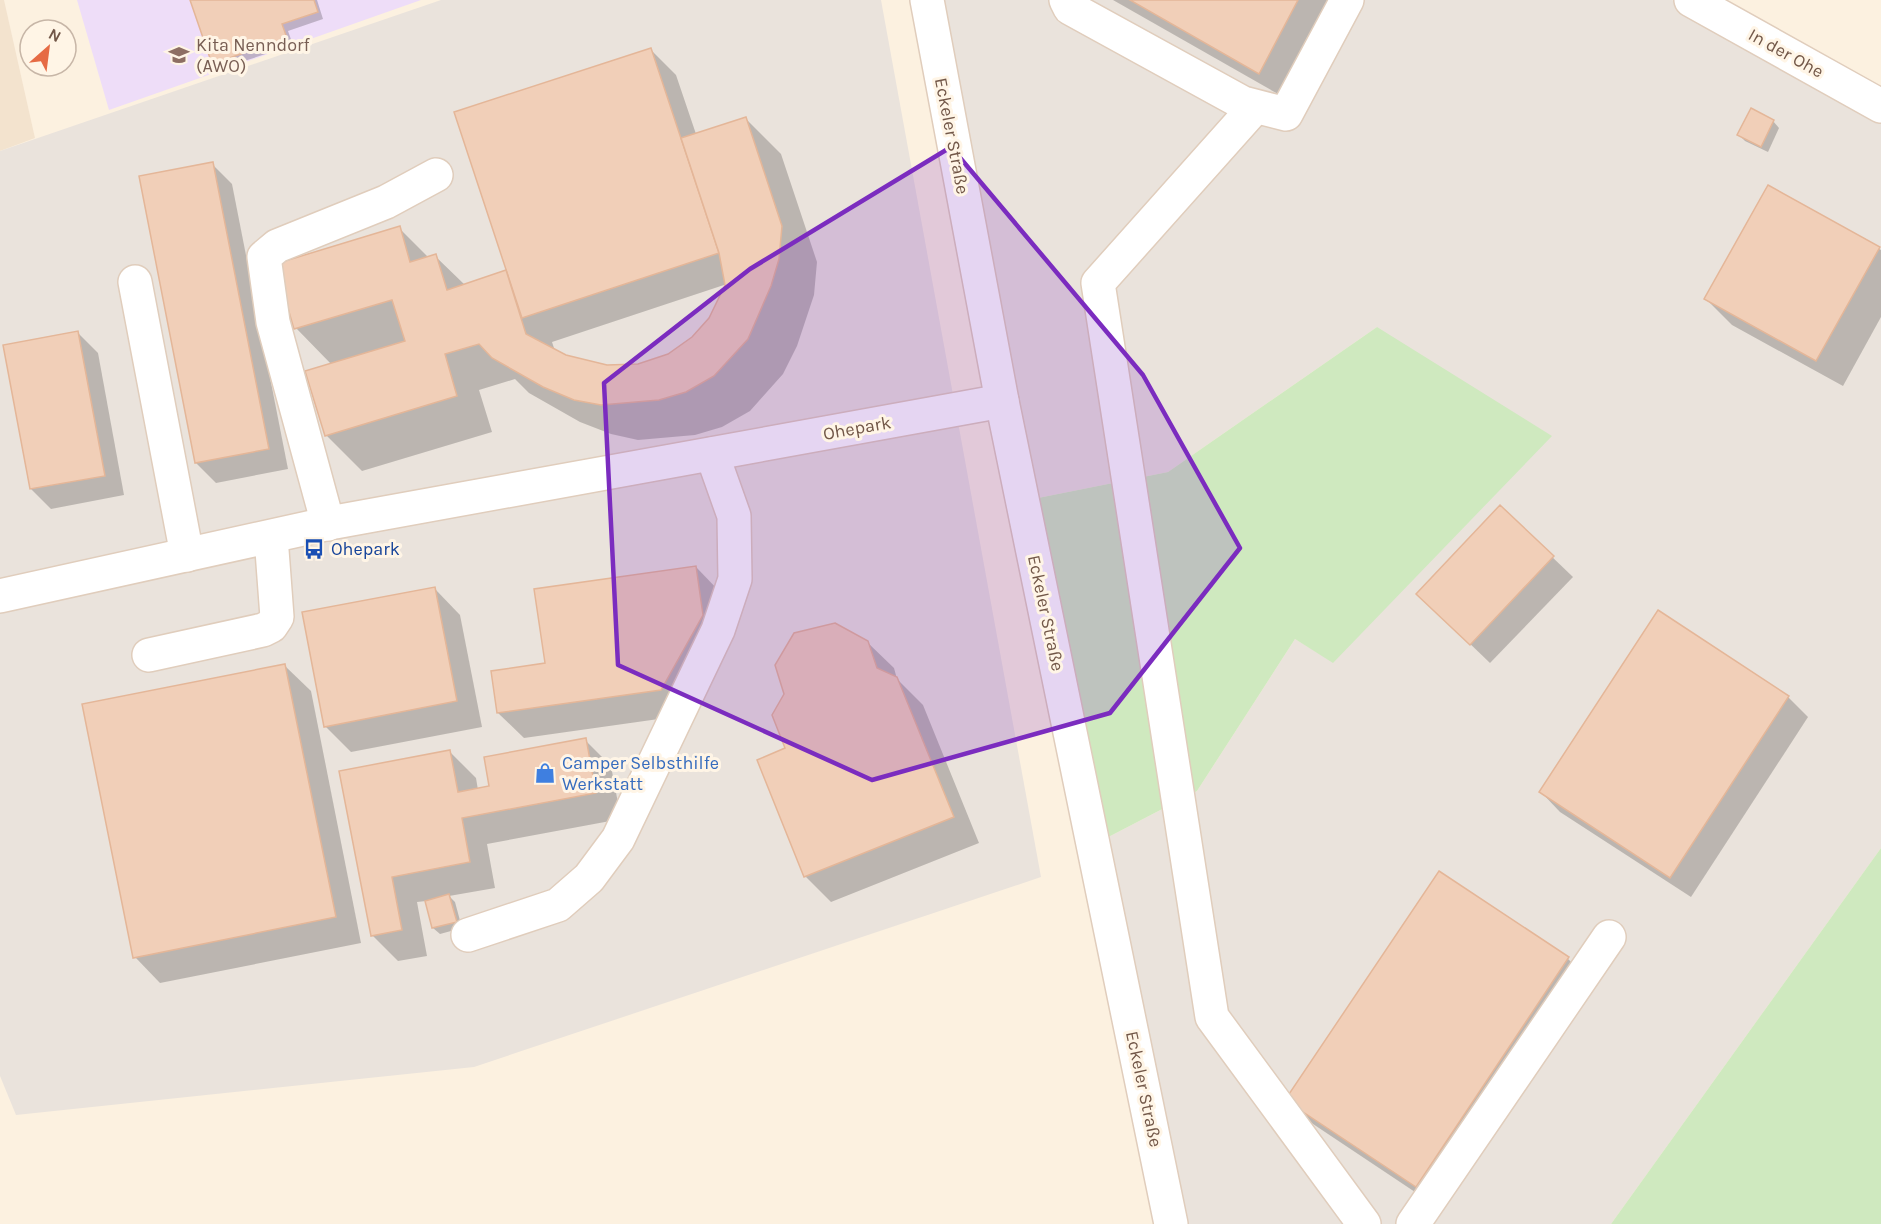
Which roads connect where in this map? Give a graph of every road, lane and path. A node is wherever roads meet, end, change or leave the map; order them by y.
1 (927, 0) edge
2 (1066, 0) edge
3 (1347, 0) edge
4 (1691, 0) edge
5 (1881, 106) edge
6 (1255, 107) junction
7 (436, 175) dead end
8 (135, 282) dead end
9 (1002, 401) junction
10 (712, 454) junction
11 (328, 524) junction
12 (271, 537) junction
13 (187, 555) junction
14 (0, 596) edge
15 (150, 655) dead end
16 (468, 935) dead end
17 (1609, 937) dead end
18 (1172, 1224) edge
19 (1364, 1224) edge
20 (1413, 1224) edge

1 - 9 street, Eckeler Straße
2 - 6 street
3 - 6 street
4 - 5 street, In der Ohe
6 - 19 street
7 - 11 street
8 - 13 street
9 - 10 street, Ohepark
9 - 18 street, Eckeler Straße
10 - 11 street, Ohepark
10 - 16 street
11 - 12 street, Ohepark
12 - 13 street, Ohepark
12 - 15 street
13 - 14 street, Ohepark
17 - 20 street

